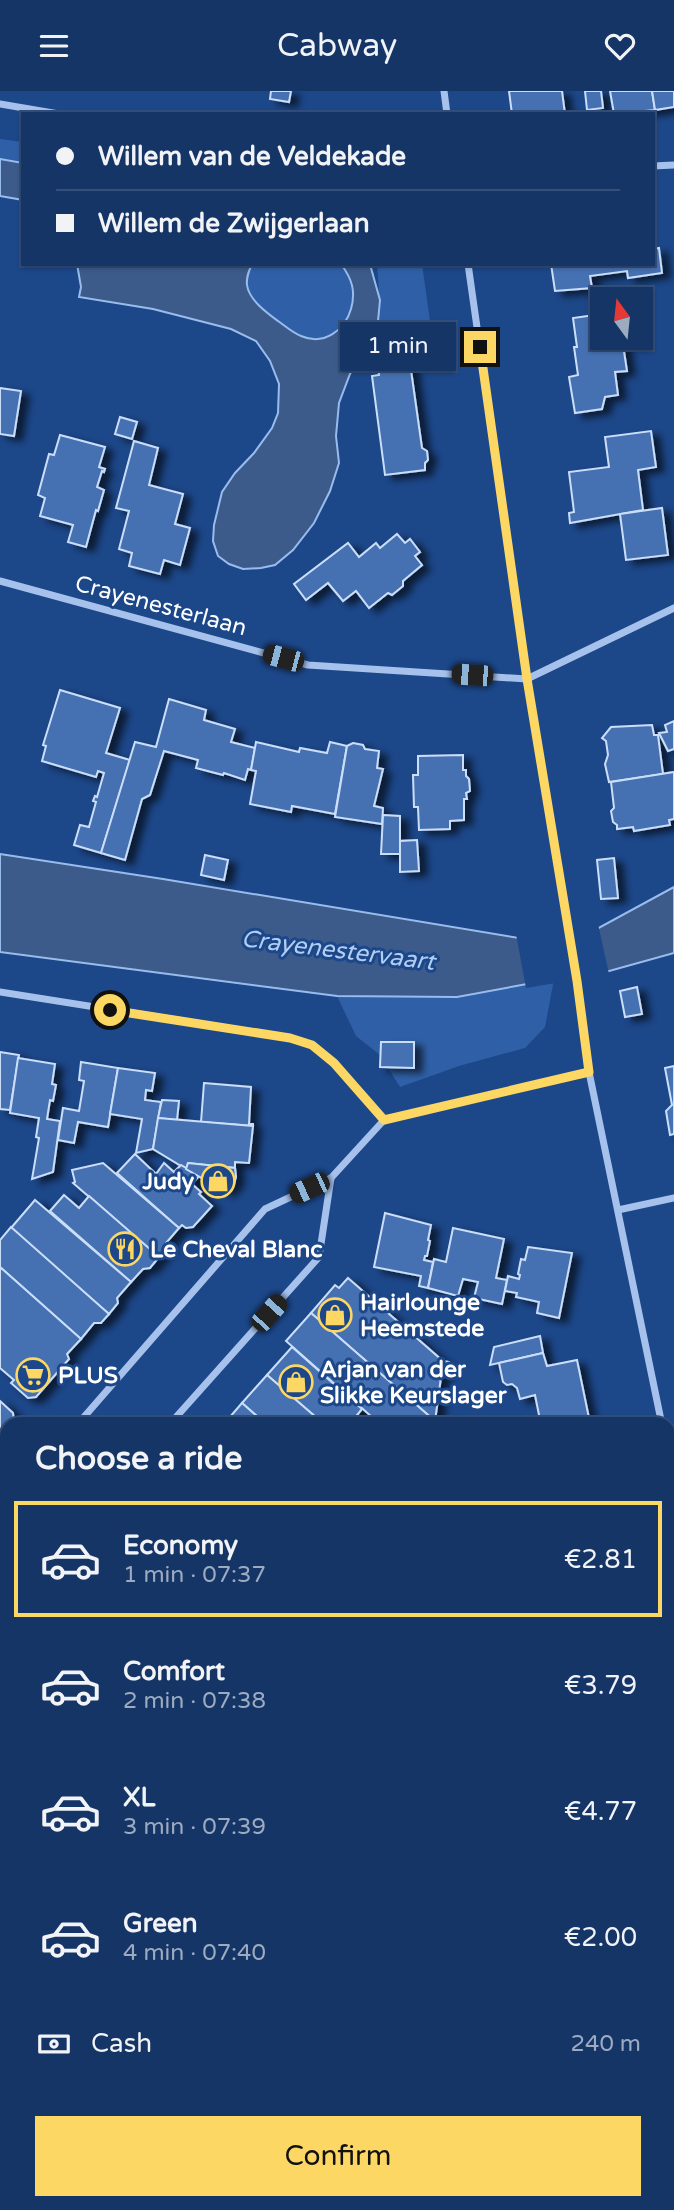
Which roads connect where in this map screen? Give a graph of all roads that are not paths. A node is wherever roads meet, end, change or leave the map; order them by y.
1 (444, 91) edge
2 (0, 104) edge
3 (48, 112) edge
4 (447, 112) edge
5 (674, 165) edge
6 (655, 166) edge
7 (468, 266) edge
8 (0, 581) edge
9 (674, 608) edge
10 (527, 679) junction
11 (0, 992) edge
12 (589, 1072) junction
13 (384, 1120) junction
14 (331, 1178) junction
15 (674, 1198) edge
16 (618, 1210) junction
17 (84, 1417) edge
18 (176, 1417) edge
19 (660, 1417) edge

1 - 4 street
2 - 3 street
5 - 6 street
7 - 10 street
8 - 10 street, Crayenesterlaan
9 - 10 street, Crayenesterlaan
10 - 12 street
11 - 13 street
12 - 13 street
12 - 16 street
13 - 14 street
14 - 17 street
14 - 18 street
15 - 16 street
16 - 19 street

